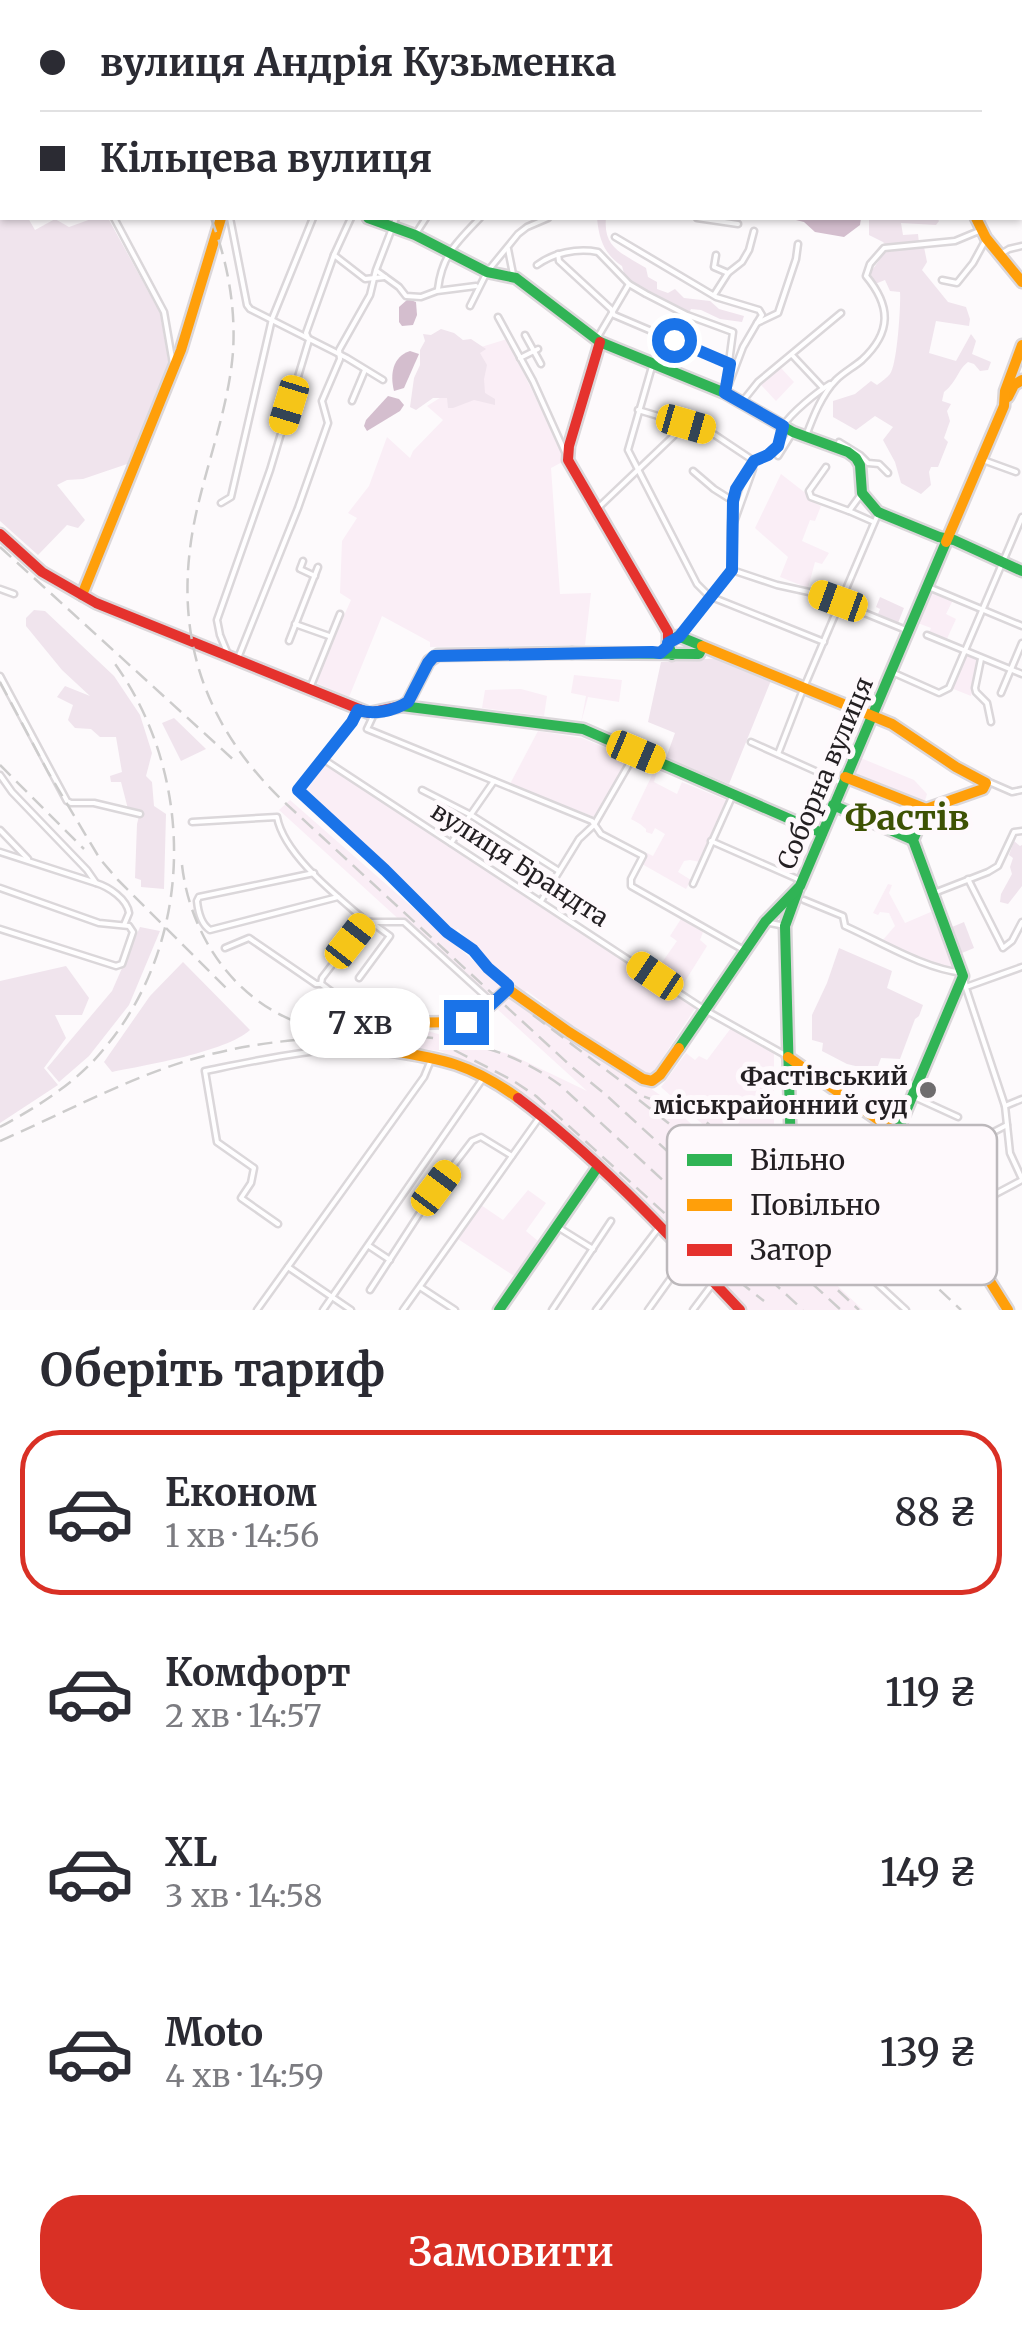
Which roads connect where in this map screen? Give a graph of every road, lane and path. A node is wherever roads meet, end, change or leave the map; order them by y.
1 (115, 220) edge
2 (220, 220) edge
3 (230, 220) edge
4 (312, 220) edge
5 (350, 220) edge
6 (425, 220) edge
7 (478, 220) edge
8 (544, 220) edge
9 (711, 220) edge
10 (977, 220) edge
11 (395, 222) edge
12 (738, 224) dead end
13 (754, 231) dead end
14 (984, 234) junction
15 (414, 236) junction
16 (615, 238) dead end
17 (798, 244) dead end
18 (1022, 246) edge
19 (508, 247) junction
20 (448, 253) junction
21 (558, 254) junction
22 (716, 255) dead end
23 (999, 255) junction
24 (334, 256) junction
25 (537, 265) dead end
26 (376, 270) junction
27 (486, 272) junction
28 (728, 274) junction
29 (384, 277) junction
30 (373, 278) junction
31 (516, 278) junction
32 (942, 280) dead end
33 (1022, 282) edge
34 (480, 283) junction
35 (629, 284) junction
36 (438, 291) junction
37 (714, 295) junction
38 (470, 306) dead end
39 (613, 313) junction
40 (842, 313) dead end
41 (498, 317) dead end
42 (272, 319) junction
43 (757, 323) junction
44 (525, 335) dead end
45 (308, 337) junction
46 (600, 342) junction
47 (536, 350) junction
48 (791, 354) junction
49 (340, 355) junction
50 (520, 358) junction
51 (653, 363) junction
52 (541, 364) dead end
53 (730, 364) junction
54 (174, 369) junction
55 (365, 370) junction
56 (1014, 378) edge
57 (383, 380) dead end
58 (834, 382) junction
59 (824, 388) junction
60 (725, 393) junction
61 (352, 401) dead end
62 (742, 402) junction
63 (638, 410) junction
64 (686, 424) junction
65 (794, 431) junction
66 (839, 442) dead end
67 (568, 456) junction
68 (778, 456) dead end
69 (980, 460) junction
70 (754, 461) junction
71 (868, 464) junction
72 (826, 467) dead end
73 (754, 469) dead end
74 (638, 471) junction
75 (693, 472) dead end
76 (1016, 472) dead end
77 (888, 473) dead end
78 (861, 478) junction
79 (862, 493) junction
80 (733, 501) junction
81 (222, 503) dead end
82 (596, 510) junction
83 (849, 512) junction
84 (876, 517) junction
85 (1022, 517) edge
86 (732, 530) junction
87 (0, 534) edge
88 (947, 538) junction
89 (303, 561) dead end
90 (1002, 561) junction
91 (318, 567) dead end
92 (732, 570) junction
93 (1022, 571) edge
94 (315, 576) junction
95 (926, 586) junction
96 (0, 588) edge
97 (14, 594) dead end
98 (82, 595) junction
99 (709, 596) junction
100 (841, 602) junction
101 (982, 609) junction
102 (340, 614) dead end
103 (296, 624) junction
104 (1022, 626) edge
105 (907, 630) junction
106 (330, 636) junction
107 (927, 636) dead end
108 (288, 641) dead end
109 (824, 642) junction
110 (670, 643) junction
111 (1022, 643) edge
112 (700, 650) junction
113 (964, 652) junction
114 (233, 656) junction
115 (981, 659) junction
116 (1010, 670) junction
117 (890, 671) junction
118 (1022, 674) edge
119 (0, 676) edge
120 (310, 688) junction
121 (804, 688) junction
122 (1001, 694) dead end
123 (402, 706) junction
124 (358, 710) junction
125 (375, 712) junction
126 (871, 716) junction
127 (990, 722) dead end
128 (751, 742) dead end
129 (636, 752) junction
130 (778, 754) junction
131 (323, 759) junction
132 (0, 775) edge
133 (494, 780) junction
134 (844, 780) junction
135 (984, 780) junction
136 (422, 790) dead end
137 (1022, 790) edge
138 (733, 793) junction
139 (834, 806) junction
140 (926, 809) junction
141 (140, 814) dead end
142 (471, 815) junction
143 (192, 822) dead end
144 (595, 823) junction
145 (0, 830) edge
146 (1022, 831) edge
147 (822, 833) junction
148 (913, 840) junction
149 (712, 842) junction
150 (450, 843) junction
151 (0, 852) edge
152 (30, 860) junction
153 (559, 870) junction
154 (314, 873) junction
155 (968, 879) junction
156 (96, 883) junction
157 (693, 884) dead end
158 (801, 884) junction
159 (0, 888) edge
160 (933, 893) junction
161 (338, 897) junction
162 (804, 900) dead end
163 (542, 902) junction
164 (368, 922) junction
165 (765, 922) junction
166 (1022, 922) edge
167 (124, 925) junction
168 (785, 926) junction
169 (0, 928) edge
170 (225, 948) dead end
171 (745, 951) junction
172 (1022, 958) edge
173 (1020, 967) edge
174 (359, 978) dead end
175 (963, 981) junction
176 (320, 984) junction
177 (508, 989) junction
178 (493, 1003) junction
179 (705, 1010) junction
180 (387, 1023) junction
181 (384, 1049) junction
182 (432, 1057) junction
183 (788, 1057) junction
184 (484, 1078) junction
185 (912, 1096) junction
186 (1022, 1099) edge
187 (1005, 1106) junction
188 (542, 1114) junction
189 (958, 1117) dead end
190 (790, 1125) edge
191 (886, 1125) edge
192 (900, 1125) edge
193 (1006, 1125) junction
194 (997, 1130) edge
195 (512, 1156) junction
196 (598, 1168) junction
197 (1022, 1180) edge
198 (997, 1193) edge
199 (611, 1221) dead end
200 (278, 1224) dead end
201 (556, 1226) junction
202 (660, 1226) junction
203 (667, 1233) edge
204 (368, 1245) junction
205 (593, 1248) junction
206 (390, 1260) junction
207 (288, 1267) junction
208 (667, 1283) edge
209 (712, 1285) edge
210 (717, 1285) edge
211 (879, 1285) edge
212 (992, 1285) edge
213 (420, 1287) junction
214 (370, 1290) dead end
215 (332, 1297) junction
216 (444, 1302) junction
217 (258, 1310) edge
218 (323, 1310) edge
219 (351, 1310) edge
220 (403, 1310) edge
221 (438, 1310) edge
222 (455, 1310) edge
223 (499, 1310) edge
224 (552, 1310) edge
225 (596, 1310) edge
226 (648, 1310) edge
227 (693, 1310) edge
228 (740, 1310) edge
229 (906, 1310) edge
230 (1008, 1310) edge

1 - 54 street
2 - 54 street
3 - 42 street
4 - 42 street
5 - 24 street
6 - 15 street
7 - 20 street
8 - 19 street
9 - 12 street
10 - 14 street
11 - 15 street
11 - 26 street
13 - 28 street
14 - 23 street
14 - 32 street
14 - 58 street
15 - 20 street
16 - 37 street
17 - 43 street
18 - 23 street
19 - 27 street
19 - 31 street
20 - 27 street
20 - 36 street
21 - 25 street
21 - 35 street
21 - 39 street
22 - 28 street
23 - 33 street
24 - 30 street
24 - 45 street
26 - 29 street
26 - 30 street
27 - 31 street
27 - 34 street
28 - 37 street
29 - 30 street
29 - 36 street
30 - 49 street
31 - 46 street
34 - 36 street
34 - 38 street
35 - 39 street
35 - 53 street
37 - 43 street
39 - 46 street
39 - 53 street
40 - 48 street
41 - 50 street
42 - 45 street
42 - 81 street
43 - 60 street
44 - 47 street
45 - 49 street
45 - 114 street
46 - 51 street
46 - 67 street
47 - 50 street
47 - 52 street
48 - 59 street
48 - 62 street
49 - 55 street
49 - 114 street
50 - 67 street
51 - 60 street
51 - 63 street
53 - 60 street
54 - 98 street
55 - 57 street
55 - 61 street
56 - 69 street, Соборна вулиця
58 - 59 street
58 - 65 street
59 - 65 street
60 - 62 street
62 - 65 street
63 - 64 street
63 - 74 street
64 - 70 street
64 - 74 street
65 - 68 street
65 - 70 street
65 - 78 street
66 - 71 street
67 - 82 street
69 - 76 street
69 - 88 street, Соборна вулиця
70 - 80 street
71 - 77 street
71 - 78 street
72 - 83 street
73 - 86 street
74 - 82 street
74 - 99 street
75 - 80 street
78 - 79 street
79 - 83 street
79 - 84 street
80 - 86 street
82 - 110 street
83 - 84 street
84 - 88 street
84 - 100 street
85 - 90 street
86 - 92 street
87 - 98 street
88 - 90 street
88 - 95 street, Соборна вулиця
89 - 94 street
90 - 93 street
90 - 101 street
91 - 94 street
92 - 99 street
92 - 100 street
94 - 103 street
95 - 101 street
95 - 105 street, Соборна вулиця
96 - 97 street
98 - 114 street
99 - 109 street
99 - 110 street
100 - 105 street
100 - 109 street
101 - 104 street
101 - 113 street
102 - 106 street
103 - 106 street
103 - 108 street
105 - 117 street, Соборна вулиця
106 - 120 street
107 - 113 street
109 - 121 street
110 - 112 street
110 - 112 street
110 - 123 street
111 - 116 street
112 - 121 street
113 - 115 street
113 - 117 street
114 - 120 street
115 - 116 street
115 - 127 street
116 - 118 street
116 - 122 street
117 - 126 street, Соборна вулиця
119 - 141 street
120 - 124 street
121 - 126 street
121 - 130 street
123 - 125 street
123 - 129 street
124 - 125 street
124 - 131 street
125 - 133 street
126 - 134 street, Соборна вулиця
126 - 135 street
128 - 130 street
129 - 138 street
129 - 144 street
130 - 134 street
131 - 150 street, вулиця Брандта
131 - 177 street
132 - 156 street
133 - 142 street
133 - 144 street
134 - 139 street, Соборна вулиця
134 - 140 street
135 - 137 street
135 - 140 street
136 - 142 street
138 - 147 street
138 - 149 street
139 - 147 street, Соборна вулиця
139 - 148 street
140 - 148 street
142 - 150 street
142 - 153 street
143 - 154 street
144 - 153 street
144 - 171 street
145 - 152 street
146 - 155 street
147 - 158 street, Соборна вулиця
148 - 160 street
149 - 157 street
149 - 158 street
150 - 163 street, вулиця Брандта
151 - 152 street
152 - 156 street
153 - 163 street
154 - 161 street
154 - 161 street
155 - 160 street
155 - 166 street
156 - 167 street
158 - 165 street, Соборна вулиця
158 - 168 street
159 - 167 street
160 - 175 street
161 - 164 street
162 - 175 street
163 - 179 street, вулиця Брандта
164 - 174 street
164 - 176 street
164 - 178 street
165 - 168 street
165 - 171 street, Соборна вулиця
167 - 169 street
168 - 183 street
170 - 176 street
171 - 179 street, Соборна вулиця
172 - 173 street
173 - 175 street
175 - 185 street
175 - 187 street
176 - 180 street
177 - 178 street
177 - 179 street, Соборна вулиця
178 - 180 street
179 - 183 street, вулиця Брандта
180 - 181 street
181 - 182 street
181 - 200 street
182 - 184 street
182 - 207 street
183 - 190 street
183 - 191 street, вулиця Брандта
184 - 188 street
184 - 204 street
185 - 189 street
185 - 192 street
186 - 187 street
187 - 193 street
188 - 195 street
188 - 196 street
193 - 194 street
193 - 197 street
195 - 206 street
195 - 213 street
196 - 201 street
196 - 202 street
197 - 198 street
199 - 205 street
201 - 205 street
201 - 223 street
202 - 203 street
202 - 225 street
204 - 206 street
204 - 215 street
205 - 224 street
206 - 214 street
207 - 215 street
207 - 217 street
208 - 226 street
209 - 227 street
210 - 228 street
211 - 229 street
212 - 230 street
213 - 216 street
213 - 220 street
215 - 218 street
215 - 219 street
216 - 221 street
216 - 222 street

